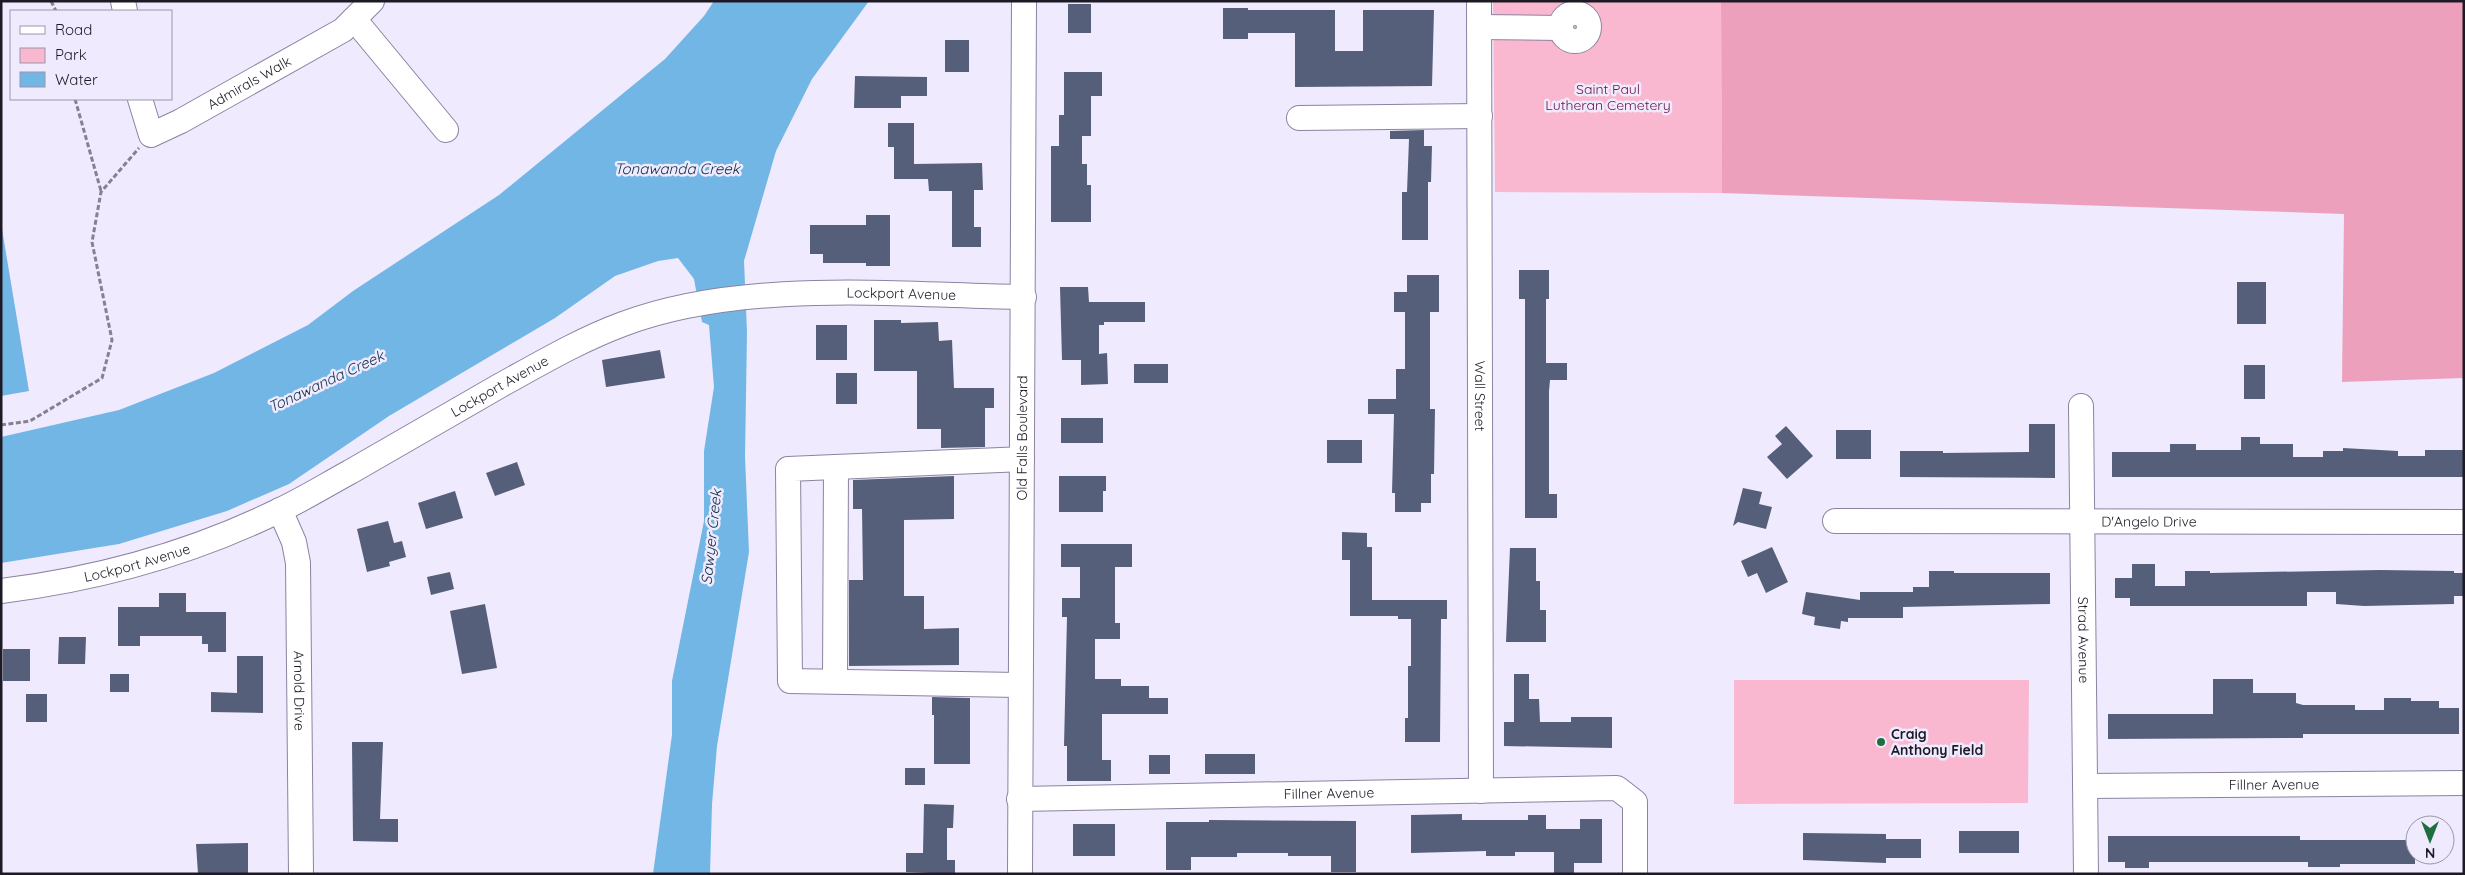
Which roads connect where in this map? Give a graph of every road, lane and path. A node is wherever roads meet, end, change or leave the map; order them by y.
1 (372, 1) edge
2 (1024, 1) edge
3 (1479, 1) edge
4 (354, 19) junction
5 (1479, 27) junction
6 (1561, 28) dead end
7 (75, 100) edge
8 (140, 100) edge
9 (1480, 116) junction
10 (1299, 118) dead end
11 (446, 130) dead end
12 (150, 135) junction
13 (101, 192) junction
14 (1024, 297) junction
15 (2081, 406) dead end
16 (1, 425) edge
17 (1022, 459) junction
18 (836, 467) junction
19 (280, 510) junction
20 (1835, 520) dead end
21 (2083, 520) junction
22 (2464, 522) edge
23 (1, 590) edge
24 (835, 681) junction
25 (1020, 685) junction
26 (2464, 783) edge
27 (2085, 786) junction
28 (1481, 791) junction
29 (1020, 799) junction
30 (300, 874) edge
31 (1020, 874) edge
32 (1635, 874) edge
33 (2086, 874) edge

1 - 4 street, Admirals Walk
2 - 14 street, Old Falls Boulevard
3 - 5 street, Wall Street
4 - 11 street
4 - 12 street, Admirals Walk
5 - 6 street
5 - 9 street, Wall Street
7 - 13 path
8 - 12 street
9 - 10 street
9 - 28 street, Wall Street
12 - 13 path
13 - 16 path
14 - 17 street, Old Falls Boulevard
14 - 19 street, Lockport Avenue
15 - 21 street, Strad Avenue
17 - 18 street
17 - 25 street, Old Falls Boulevard
18 - 24 street
18 - 24 street
19 - 23 street, Lockport Avenue
19 - 30 street, Arnold Drive
20 - 21 street, D'Angelo Drive
21 - 22 street, D'Angelo Drive
21 - 27 street, Strad Avenue
24 - 25 street
25 - 29 street, Old Falls Boulevard
26 - 27 street, Fillner Avenue
27 - 33 street, Strad Avenue
28 - 29 street, Fillner Avenue
28 - 32 street, Fillner Avenue
29 - 31 street, Old Falls Boulevard

